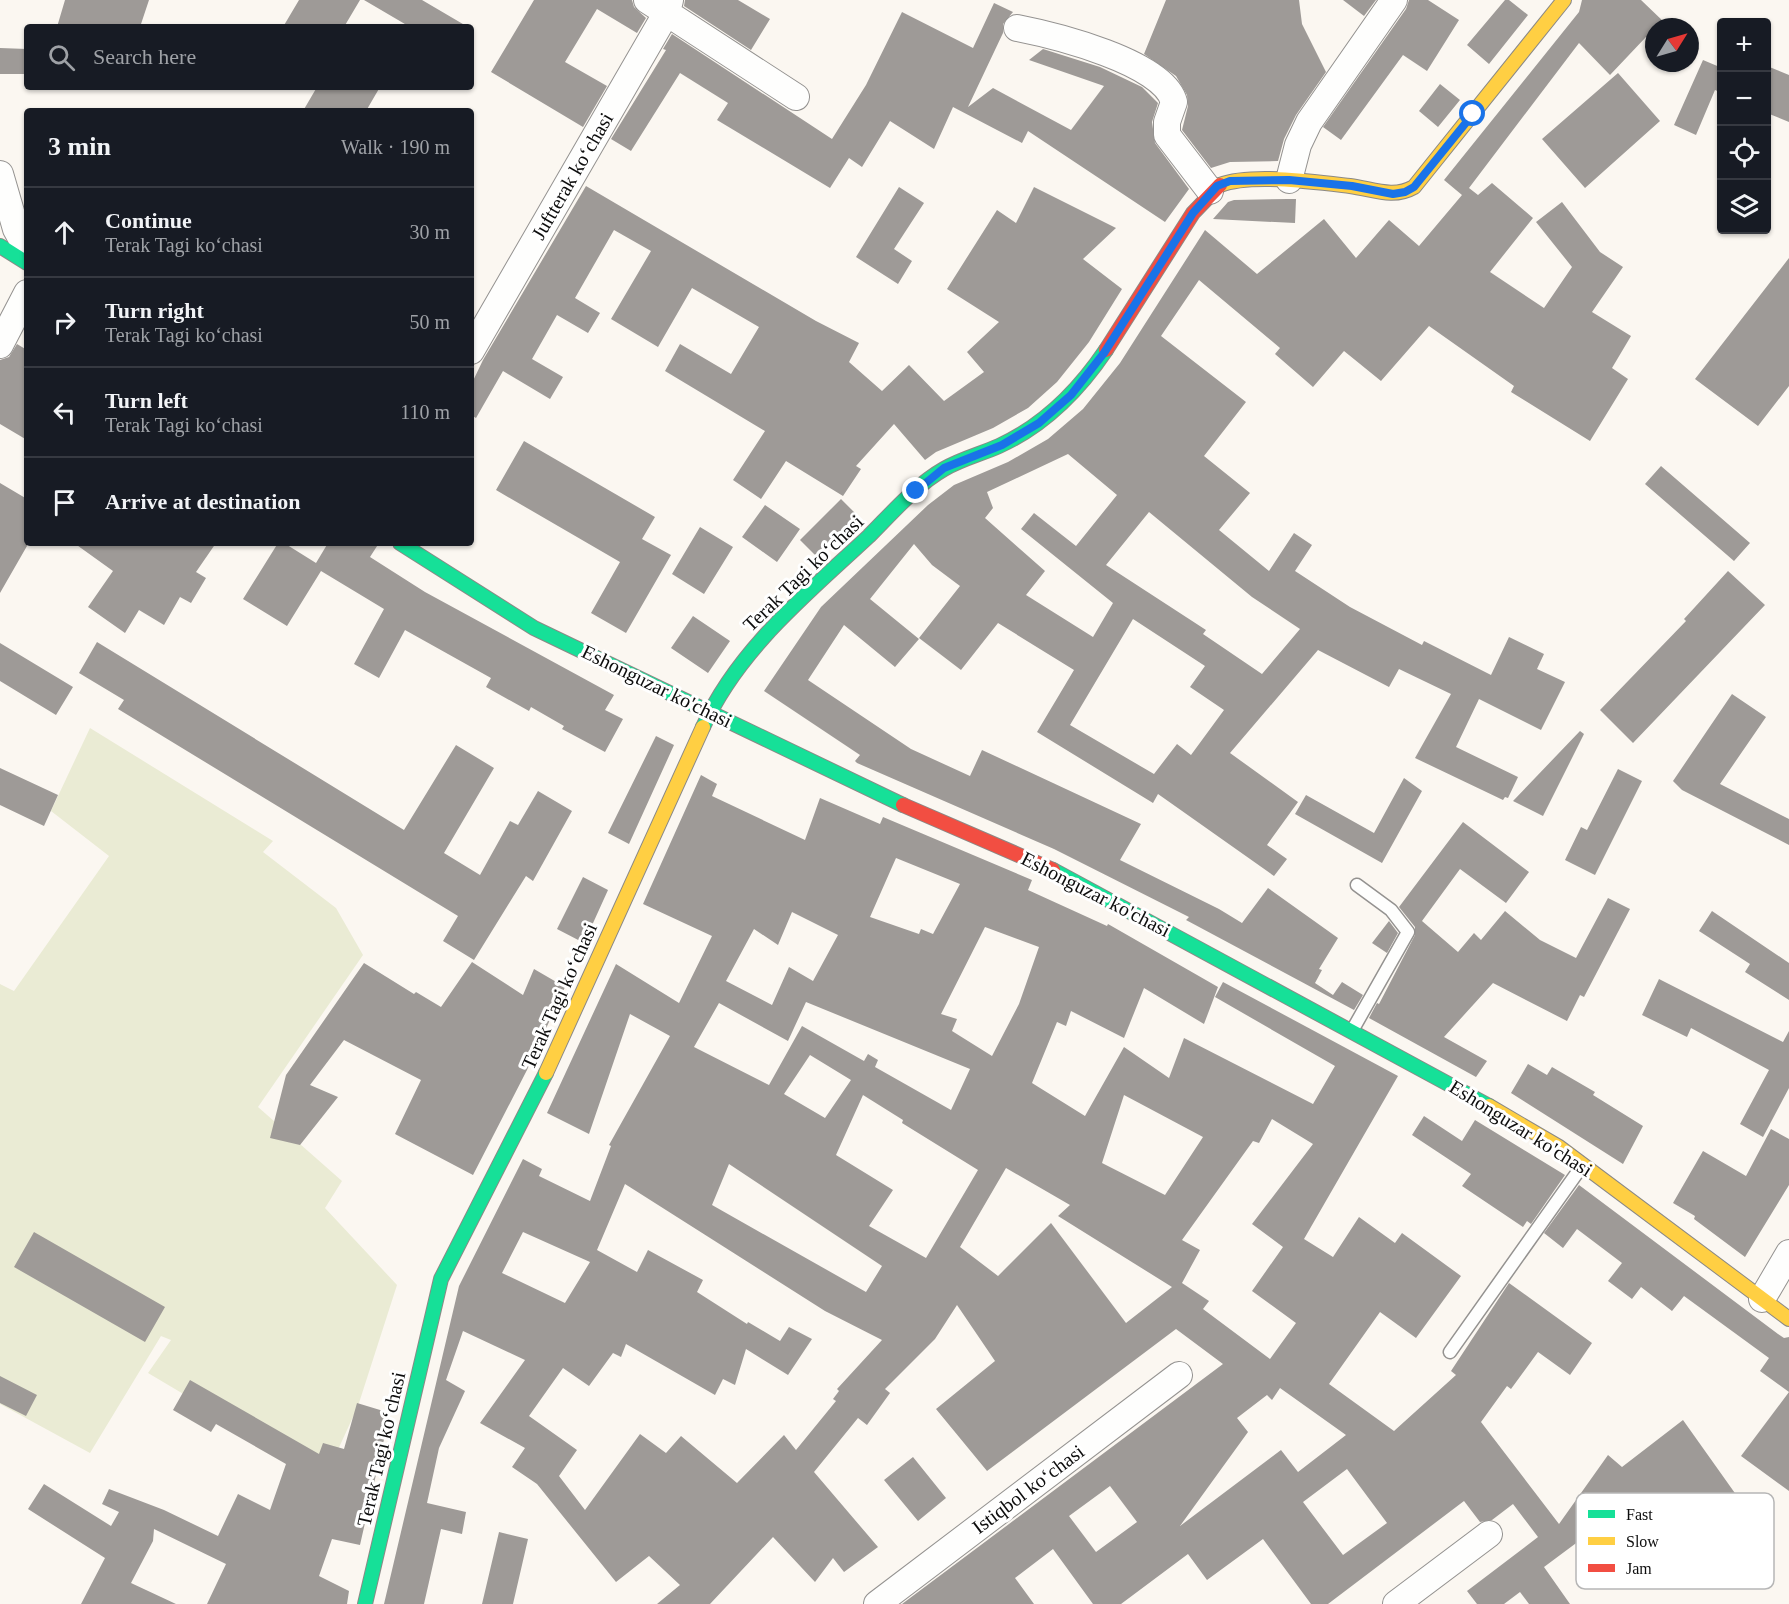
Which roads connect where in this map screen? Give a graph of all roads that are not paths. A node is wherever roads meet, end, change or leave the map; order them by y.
1 (1394, 0) edge
2 (1564, 0) edge
3 (661, 4) edge
4 (1017, 28) dead end
5 (796, 97) dead end
6 (0, 174) edge
7 (1289, 180) junction
8 (1210, 191) junction
9 (24, 244) edge
10 (0, 246) edge
11 (24, 261) edge
12 (24, 299) edge
13 (0, 345) edge
14 (474, 346) edge
15 (405, 546) edge
16 (710, 711) junction
17 (1357, 885) dead end
18 (1353, 1029) junction
19 (1582, 1165) junction
20 (1789, 1253) edge
21 (1762, 1299) junction
22 (1789, 1319) edge
23 (1450, 1352) dead end
24 (1179, 1375) dead end
25 (1489, 1534) dead end
26 (365, 1604) edge
27 (877, 1604) edge
28 (1396, 1604) edge

1 - 7 street
2 - 7 street
3 - 5 street
3 - 14 street, Juftterak koʻchasi
4 - 8 street
6 - 9 street
7 - 8 street
8 - 16 street, Terak Tagi koʻchasi
10 - 11 street
12 - 13 street
15 - 16 street, Eshonguzar ko'chasi
16 - 18 street, Eshonguzar ko'chasi
16 - 26 street, Terak Tagi koʻchasi
17 - 18 lane
18 - 19 street, Eshonguzar ko'chasi
19 - 21 street, Eshonguzar ko'chasi
19 - 23 lane
20 - 21 street
21 - 22 street, Eshonguzar ko'chasi
24 - 27 street, Istiqbol koʻchasi
25 - 28 street

